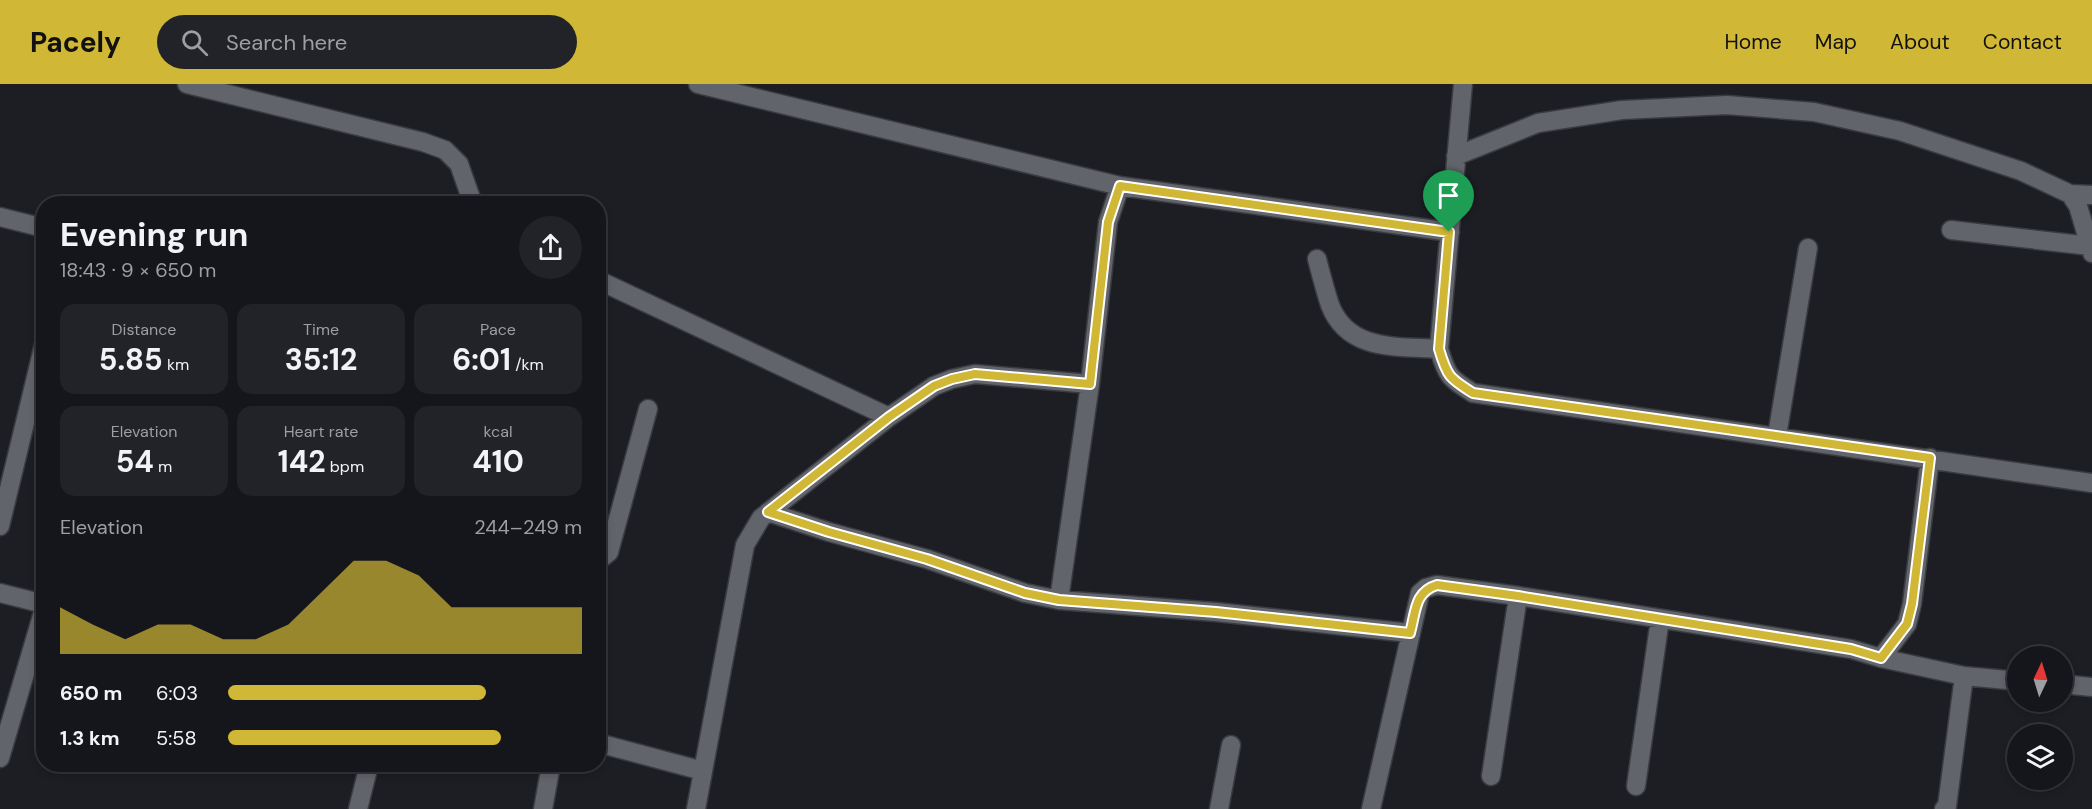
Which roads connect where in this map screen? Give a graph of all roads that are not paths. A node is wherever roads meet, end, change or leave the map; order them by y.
1 (187, 84) edge
2 (698, 84) edge
3 (1463, 84) edge
4 (1456, 156) junction
5 (1120, 186) junction
6 (2070, 194) junction
7 (2092, 195) edge
8 (470, 196) edge
9 (0, 217) edge
10 (36, 226) edge
11 (1951, 230) dead end
12 (1449, 232) junction
13 (1808, 248) dead end
14 (2091, 249) edge
15 (1317, 259) dead end
16 (606, 284) edge
17 (1439, 349) junction
18 (36, 377) edge
19 (1090, 384) junction
20 (648, 409) dead end
21 (889, 417) junction
22 (1777, 436) junction
23 (1930, 458) junction
24 (2092, 483) edge
25 (768, 512) junction
26 (0, 526) edge
27 (606, 554) edge
28 (0, 593) edge
29 (1518, 596) junction
30 (1059, 600) junction
31 (36, 602) edge
32 (1659, 619) junction
33 (1410, 633) junction
34 (36, 636) edge
35 (1881, 658) junction
36 (1964, 676) junction
37 (2007, 680) edge
38 (2073, 685) edge
39 (2092, 687) edge
40 (606, 745) edge
41 (1231, 745) dead end
42 (0, 758) edge
43 (703, 771) junction
44 (367, 772) edge
45 (550, 772) edge
46 (1491, 776) dead end
47 (1636, 786) dead end
48 (358, 809) edge
49 (543, 809) edge
50 (696, 809) edge
51 (1219, 809) edge
52 (1371, 809) edge
53 (1944, 809) edge

1 - 8 street
2 - 5 street
3 - 4 street
4 - 6 street
4 - 12 street
5 - 12 street
5 - 19 street
6 - 7 street
6 - 14 street
9 - 10 street
11 - 14 street
12 - 17 street
13 - 22 street
15 - 17 street
16 - 21 street
17 - 22 street
18 - 26 street
19 - 21 street
19 - 30 street
20 - 27 street
21 - 25 street
22 - 23 street
23 - 24 street
23 - 35 street
25 - 30 street
25 - 43 street
28 - 31 street
29 - 32 street
29 - 33 street
29 - 46 street
30 - 33 street
32 - 35 street
32 - 47 street
33 - 52 street
34 - 42 street
35 - 36 street
36 - 37 street
36 - 53 street
38 - 39 street
40 - 43 street
41 - 51 street
43 - 50 street
44 - 48 street
45 - 49 street

